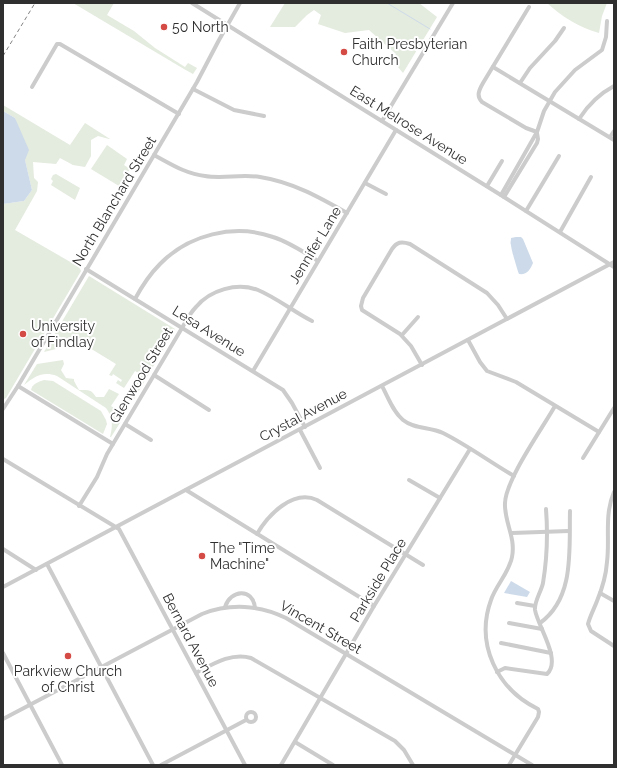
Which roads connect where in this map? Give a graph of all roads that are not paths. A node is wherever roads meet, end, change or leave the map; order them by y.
1 (192, 3) edge
2 (240, 3) edge
3 (453, 3) edge
4 (529, 7) dead end
5 (607, 21) dead end
6 (227, 25) junction
7 (564, 28) dead end
8 (493, 67) junction
9 (520, 83) junction
10 (614, 86) edge
11 (32, 87) dead end
12 (193, 89) junction
13 (550, 101) junction
14 (179, 114) junction
15 (264, 116) dead end
16 (579, 119) junction
17 (382, 121) junction
18 (396, 130) junction
19 (614, 131) edge
20 (537, 132) junction
21 (610, 138) junction
22 (614, 140) edge
23 (154, 155) junction
24 (559, 156) dead end
25 (502, 161) dead end
26 (591, 177) dead end
27 (365, 182) junction
28 (487, 186) junction
29 (386, 194) dead end
30 (502, 196) junction
31 (526, 211) junction
32 (346, 214) junction
33 (560, 232) junction
34 (318, 261) junction
35 (613, 265) edge
36 (86, 269) junction
37 (135, 299) junction
38 (290, 309) junction
39 (418, 317) dead end
40 (507, 319) junction
41 (312, 321) dead end
42 (182, 328) junction
43 (402, 335) junction
44 (468, 340) junction
45 (422, 365) junction
46 (253, 371) junction
47 (154, 375) junction
48 (18, 386) junction
49 (382, 386) junction
50 (555, 406) junction
51 (4, 407) edge
52 (614, 408) edge
53 (209, 410) dead end
54 (125, 424) junction
55 (305, 427) junction
56 (300, 430) junction
57 (599, 432) junction
58 (151, 440) dead end
59 (113, 444) junction
60 (470, 449) junction
61 (583, 458) dead end
62 (3, 460) edge
63 (320, 468) dead end
64 (514, 476) junction
65 (409, 480) dead end
66 (186, 490) junction
67 (614, 492) edge
68 (440, 498) junction
69 (80, 506) junction
70 (546, 509) dead end
71 (570, 511) dead end
72 (116, 527) junction
73 (548, 531) junction
74 (569, 531) junction
75 (512, 533) junction
76 (257, 534) junction
77 (3, 549) edge
78 (406, 554) junction
79 (47, 564) junction
80 (422, 565) dead end
81 (36, 570) junction
82 (3, 587) edge
83 (600, 593) junction
84 (614, 601) edge
85 (518, 603) dead end
86 (374, 606) junction
87 (535, 606) junction
88 (225, 608) junction
89 (255, 608) junction
90 (509, 623) dead end
91 (540, 623) junction
92 (172, 628) junction
93 (542, 629) junction
94 (501, 643) dead end
95 (614, 646) edge
96 (551, 653) junction
97 (3, 654) edge
98 (346, 654) junction
99 (102, 667) junction
100 (497, 672) junction
101 (196, 674) junction
102 (320, 698) junction
103 (30, 705) junction
104 (3, 719) edge
105 (246, 720) dead end
106 (227, 730) junction
107 (294, 742) junction
108 (516, 755) junction
109 (62, 765) edge
110 (153, 765) edge
111 (161, 765) edge
112 (245, 765) edge
113 (281, 765) edge
114 (333, 765) edge
115 (413, 765) edge
116 (509, 765) edge
117 (532, 765) edge

1 - 6 street, East Melrose Avenue
2 - 6 street, North Blanchard Street
3 - 17 street
4 - 8 street
5 - 13 street
6 - 12 street, North Blanchard Street
6 - 17 street, East Melrose Avenue
7 - 9 street
8 - 9 street
8 - 20 street
9 - 13 street
10 - 16 street
11 - 14 street
12 - 14 street, North Blanchard Street
12 - 15 street
13 - 16 street
13 - 20 street
14 - 23 street, North Blanchard Street
16 - 21 street
17 - 18 street, East Melrose Avenue
18 - 27 street, Jennifer Lane
18 - 28 street, East Melrose Avenue
19 - 21 street
20 - 30 street
21 - 22 street
23 - 32 street
23 - 36 street, North Blanchard Street
24 - 31 street
25 - 28 street
26 - 33 street
27 - 29 street
27 - 32 street, Jennifer Lane
28 - 30 street, East Melrose Avenue
30 - 31 street, East Melrose Avenue
31 - 33 street, East Melrose Avenue
32 - 34 street, Jennifer Lane
33 - 35 street, East Melrose Avenue
34 - 37 street
34 - 38 street, Jennifer Lane
35 - 40 street, Crystal Avenue
36 - 37 street, Lesa Avenue
36 - 48 street, North Blanchard Street
37 - 42 street, Lesa Avenue
38 - 41 street, Glenwood Street
38 - 42 street, Glenwood Street
38 - 46 street, Jennifer Lane
39 - 43 street
40 - 43 street
40 - 44 street, Crystal Avenue
42 - 46 street, Lesa Avenue
42 - 47 street, Glenwood Street
43 - 45 street
44 - 45 street, Crystal Avenue
44 - 50 street
45 - 49 street, Crystal Avenue
46 - 55 street, Lesa Avenue
47 - 53 street
47 - 54 street, Glenwood Street
48 - 51 street, North Blanchard Street
48 - 59 street
49 - 55 street, Crystal Avenue
49 - 60 street
50 - 57 street
50 - 64 street
52 - 57 street
54 - 58 street
54 - 59 street, Glenwood Street
55 - 56 street, Crystal Avenue
56 - 63 street
56 - 66 street, Crystal Avenue
57 - 61 street
59 - 69 street, Glenwood Street
60 - 64 street
60 - 68 street, Parkside Place
62 - 69 street
64 - 75 street
65 - 68 street
66 - 72 street, Crystal Avenue
66 - 76 street
67 - 83 street
68 - 78 street, Parkside Place
69 - 72 street
70 - 73 street
71 - 74 street
72 - 79 street, Crystal Avenue
72 - 92 street, Bernard Avenue
73 - 74 street
73 - 75 street
73 - 87 street
74 - 91 street
75 - 100 street
76 - 78 street
76 - 86 street
77 - 81 street
78 - 80 street
78 - 86 street, Parkside Place
79 - 81 street, Crystal Avenue
79 - 99 street
81 - 82 street, Crystal Avenue
83 - 84 street
83 - 95 street
85 - 87 street
86 - 98 street, Parkside Place
87 - 91 street
88 - 89 street, Vincent Street
88 - 89 street
88 - 92 street, Vincent Street
89 - 98 street, Vincent Street
90 - 93 street
91 - 93 street
92 - 99 street, Vincent Street
92 - 101 street, Bernard Avenue
93 - 96 street
94 - 96 street
96 - 100 street
97 - 103 street
98 - 102 street, Parkside Place
98 - 108 street, Vincent Street
99 - 103 street, Vincent Street
99 - 110 street
100 - 108 street
101 - 102 street
101 - 106 street, Bernard Avenue
102 - 107 street, Parkside Place
102 - 115 street
103 - 104 street, Vincent Street
103 - 109 street
105 - 106 street
106 - 111 street
106 - 112 street, Bernard Avenue
107 - 113 street, Parkside Place
107 - 114 street
108 - 116 street
108 - 117 street, Vincent Street

